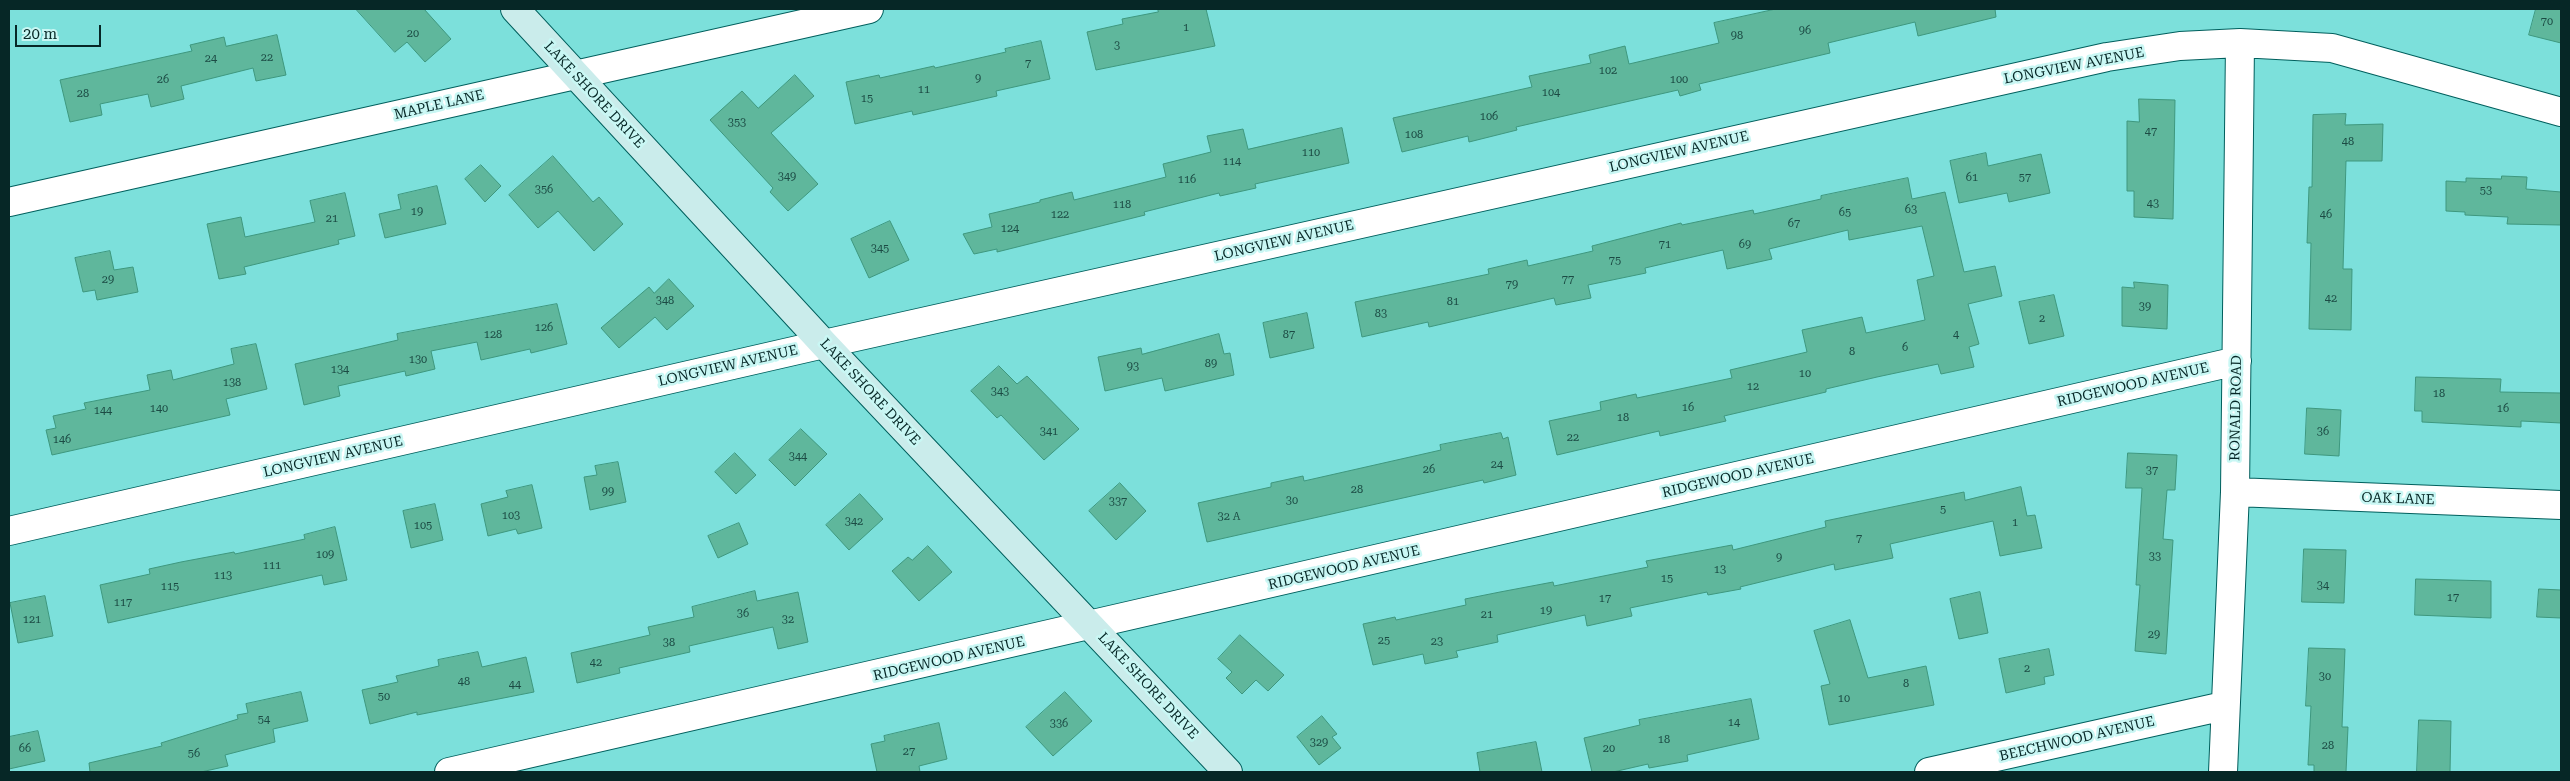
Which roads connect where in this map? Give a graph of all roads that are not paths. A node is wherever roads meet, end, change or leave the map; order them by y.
1 (515, 9) edge
2 (869, 9) edge
3 (2240, 42) junction
4 (575, 74) junction
5 (2561, 112) edge
6 (9, 202) edge
7 (824, 344) junction
8 (2238, 361) junction
9 (2235, 492) junction
10 (2561, 505) edge
11 (9, 532) edge
12 (1092, 626) junction
13 (2224, 706) junction
14 (449, 772) edge
15 (1228, 772) edge
16 (1929, 772) edge
17 (2224, 772) edge

1 - 4 street, LAKE SHORE DRIVE
2 - 4 street, MAPLE LANE
3 - 5 street, LONGVIEW AVENUE
3 - 7 street, LONGVIEW AVENUE
3 - 8 street, RONALD ROAD
4 - 6 street, MAPLE LANE
4 - 7 street, LAKE SHORE DRIVE
7 - 11 street, LONGVIEW AVENUE
7 - 12 street, LAKE SHORE DRIVE
8 - 9 street, RONALD ROAD
8 - 12 street, RIDGEWOOD AVENUE
9 - 10 street, OAK LANE
9 - 13 street, RONALD ROAD
12 - 14 street, RIDGEWOOD AVENUE
12 - 15 street, LAKE SHORE DRIVE
13 - 16 street, BEECHWOOD AVENUE
13 - 17 street, RONALD ROAD

